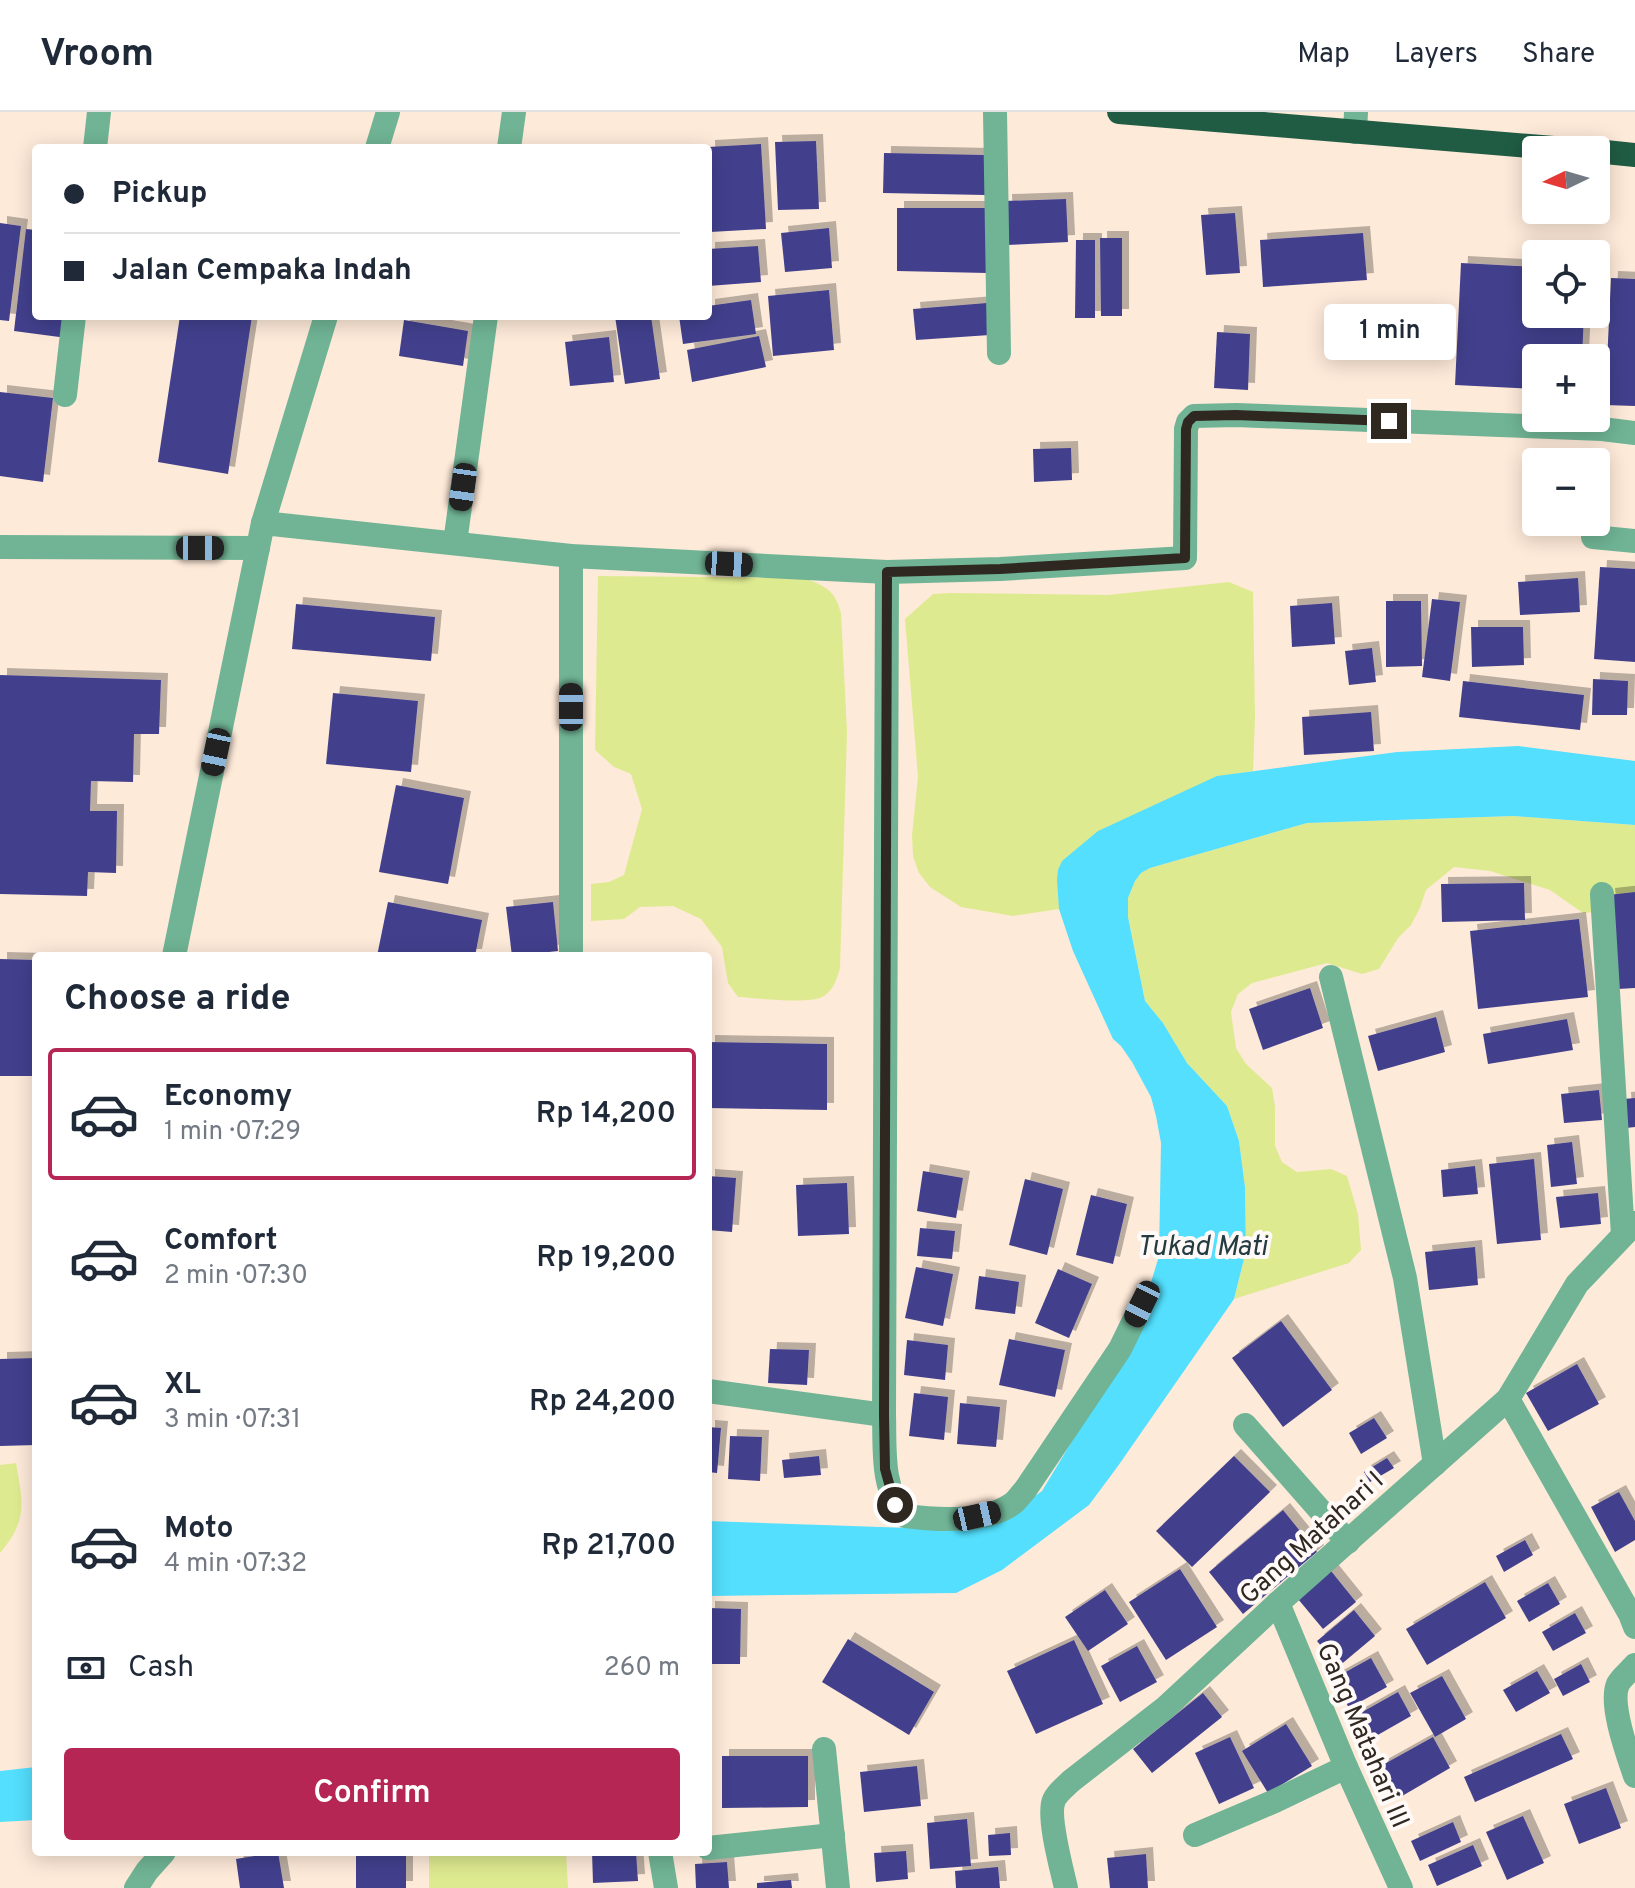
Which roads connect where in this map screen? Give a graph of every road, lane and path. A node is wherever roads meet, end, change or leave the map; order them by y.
1 (99, 112) edge
2 (388, 112) edge
3 (514, 112) edge
4 (995, 112) edge
5 (1119, 112) edge
6 (1356, 122) edge
7 (1522, 143) edge
8 (95, 144) edge
9 (378, 144) edge
10 (510, 144) edge
11 (1610, 152) edge
12 (1635, 155) edge
13 (74, 320) edge
14 (325, 320) edge
15 (485, 320) edge
16 (999, 353) dead end
17 (65, 395) dead end
18 (1635, 433) edge
19 (263, 523) junction
20 (1593, 537) dead end
21 (1635, 541) edge
22 (455, 543) junction
23 (0, 547) edge
24 (258, 548) junction
25 (571, 556) junction
26 (887, 572) junction
27 (1602, 894) dead end
28 (175, 952) edge
29 (571, 952) edge
30 (1331, 977) dead end
31 (1629, 1229) edge
32 (1142, 1304) dead end
33 (712, 1392) edge
34 (1508, 1399) junction
35 (884, 1415) junction
36 (1245, 1425) dead end
37 (1435, 1464) junction
38 (1348, 1542) junction
39 (1278, 1603) junction
40 (1635, 1627) edge
41 (1635, 1665) edge
42 (824, 1749) dead end
43 (1346, 1767) junction
44 (1635, 1776) edge
45 (833, 1835) junction
46 (1195, 1835) dead end
47 (712, 1848) edge
48 (160, 1856) edge
49 (661, 1856) edge
50 (136, 1888) edge
51 (666, 1888) edge
52 (838, 1888) edge
53 (1066, 1888) edge
54 (1401, 1888) edge

1 - 8 street
2 - 9 street
3 - 10 street
4 - 16 street
5 - 6 highway
6 - 7 highway
11 - 12 highway
13 - 17 street
14 - 19 street
15 - 22 street
18 - 26 street
19 - 22 street
19 - 24 street
20 - 21 street
22 - 25 street
23 - 24 street
24 - 28 street
25 - 26 street
25 - 29 street
26 - 35 street
27 - 31 street
30 - 37 street
31 - 34 street, Gang Matahari I
32 - 35 street
33 - 35 street
34 - 37 street, Gang Matahari I
34 - 40 street
36 - 38 street
37 - 38 street, Gang Matahari I
38 - 39 street, Gang Matahari I
39 - 43 street, Gang Matahari III
39 - 53 street, Gang Matahari I
41 - 44 street
42 - 45 street
43 - 46 street
43 - 54 street, Gang Matahari III
45 - 47 street
45 - 52 street
48 - 50 street
49 - 51 street

